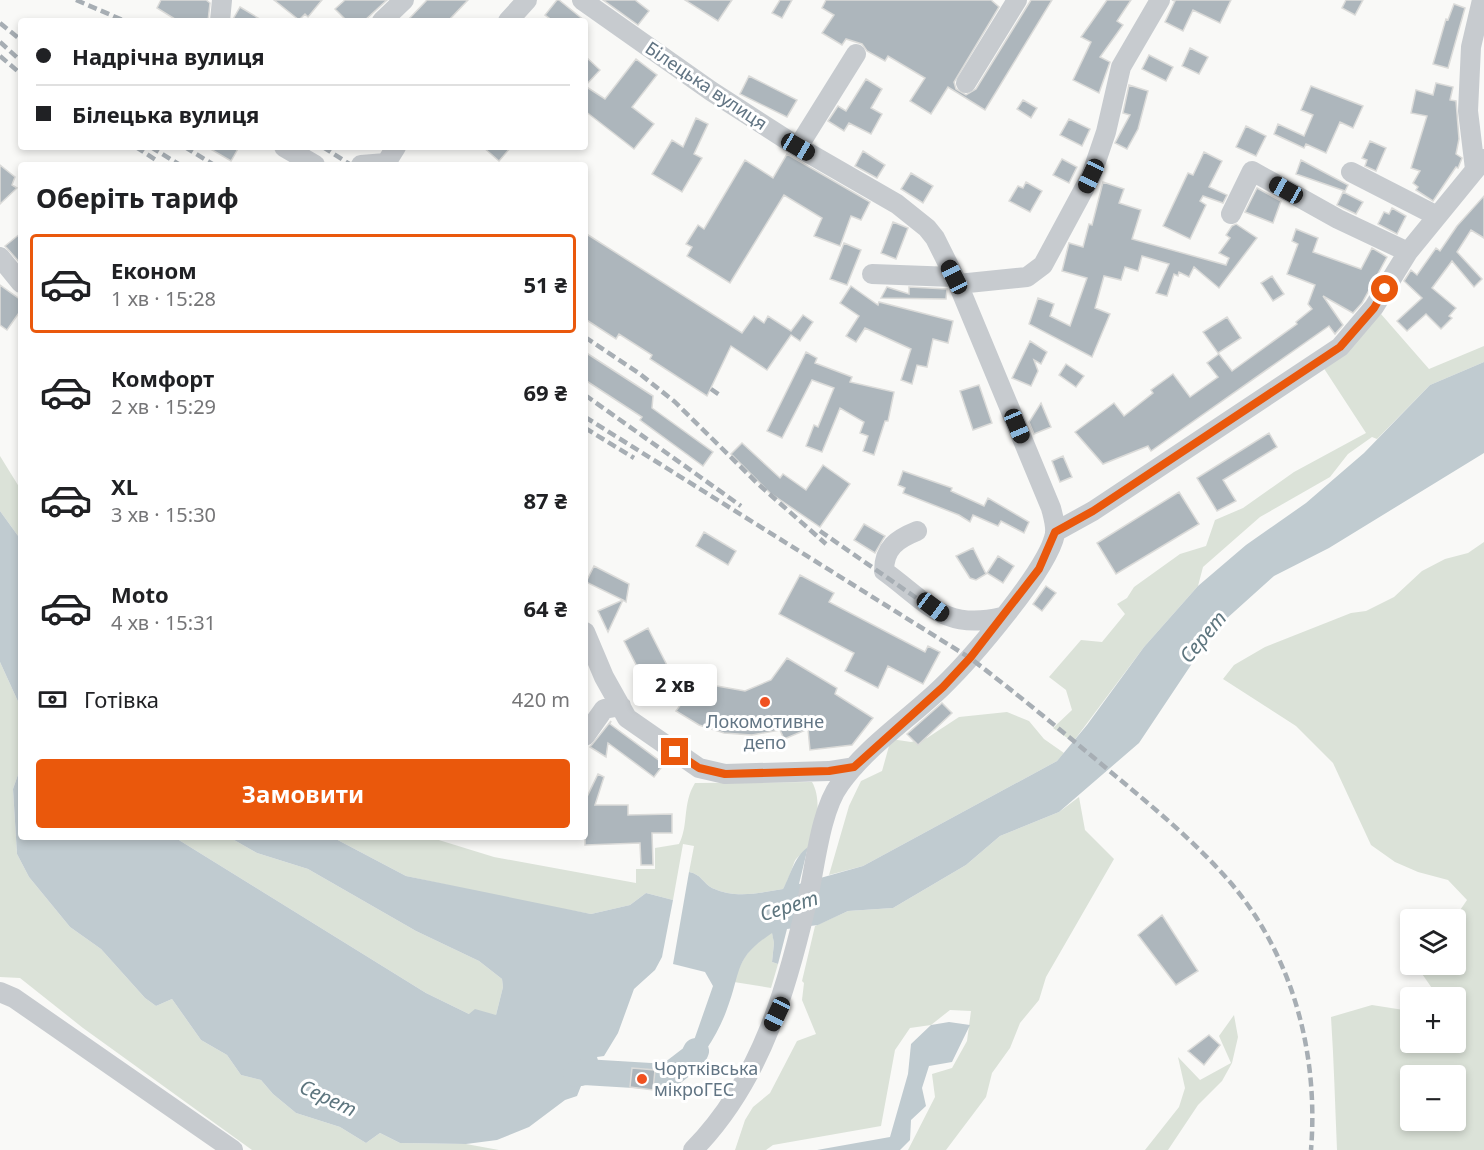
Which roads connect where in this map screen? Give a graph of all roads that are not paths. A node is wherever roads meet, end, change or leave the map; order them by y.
1 (222, 0) edge
2 (404, 0) edge
3 (527, 0) edge
4 (582, 0) edge
5 (1017, 0) edge
6 (1160, 0) edge
7 (1482, 0) edge
8 (220, 18) edge
9 (385, 18) edge
10 (511, 18) edge
11 (856, 54) dead end
12 (966, 83) dead end
13 (798, 147) junction
14 (289, 150) edge
15 (390, 158) edge
16 (310, 162) edge
17 (373, 162) edge
18 (1480, 164) edge
19 (1351, 172) dead end
20 (1231, 214) dead end
21 (1437, 216) junction
22 (1408, 252) junction
23 (0, 257) edge
24 (872, 274) dead end
25 (18, 279) edge
26 (956, 280) junction
27 (917, 531) dead end
28 (1055, 532) junction
29 (1002, 617) junction
30 (588, 638) edge
31 (621, 706) junction
32 (588, 732) edge
33 (854, 767) junction
34 (0, 992) edge
35 (233, 1150) edge
36 (693, 1150) edge

1 - 8 street
2 - 9 street
3 - 10 street
4 - 13 street, Білецька вулиця
5 - 12 street
6 - 26 street
7 - 18 street
11 - 13 street
13 - 26 street, Білецька вулиця
14 - 16 street
15 - 17 street
18 - 21 street
19 - 21 street
20 - 22 street
21 - 22 street
22 - 28 street
23 - 25 street
24 - 26 street
26 - 28 street, Білецька вулиця
27 - 29 street
28 - 29 street
29 - 33 street
30 - 31 street
31 - 32 street
31 - 33 street
33 - 36 street
34 - 35 street

